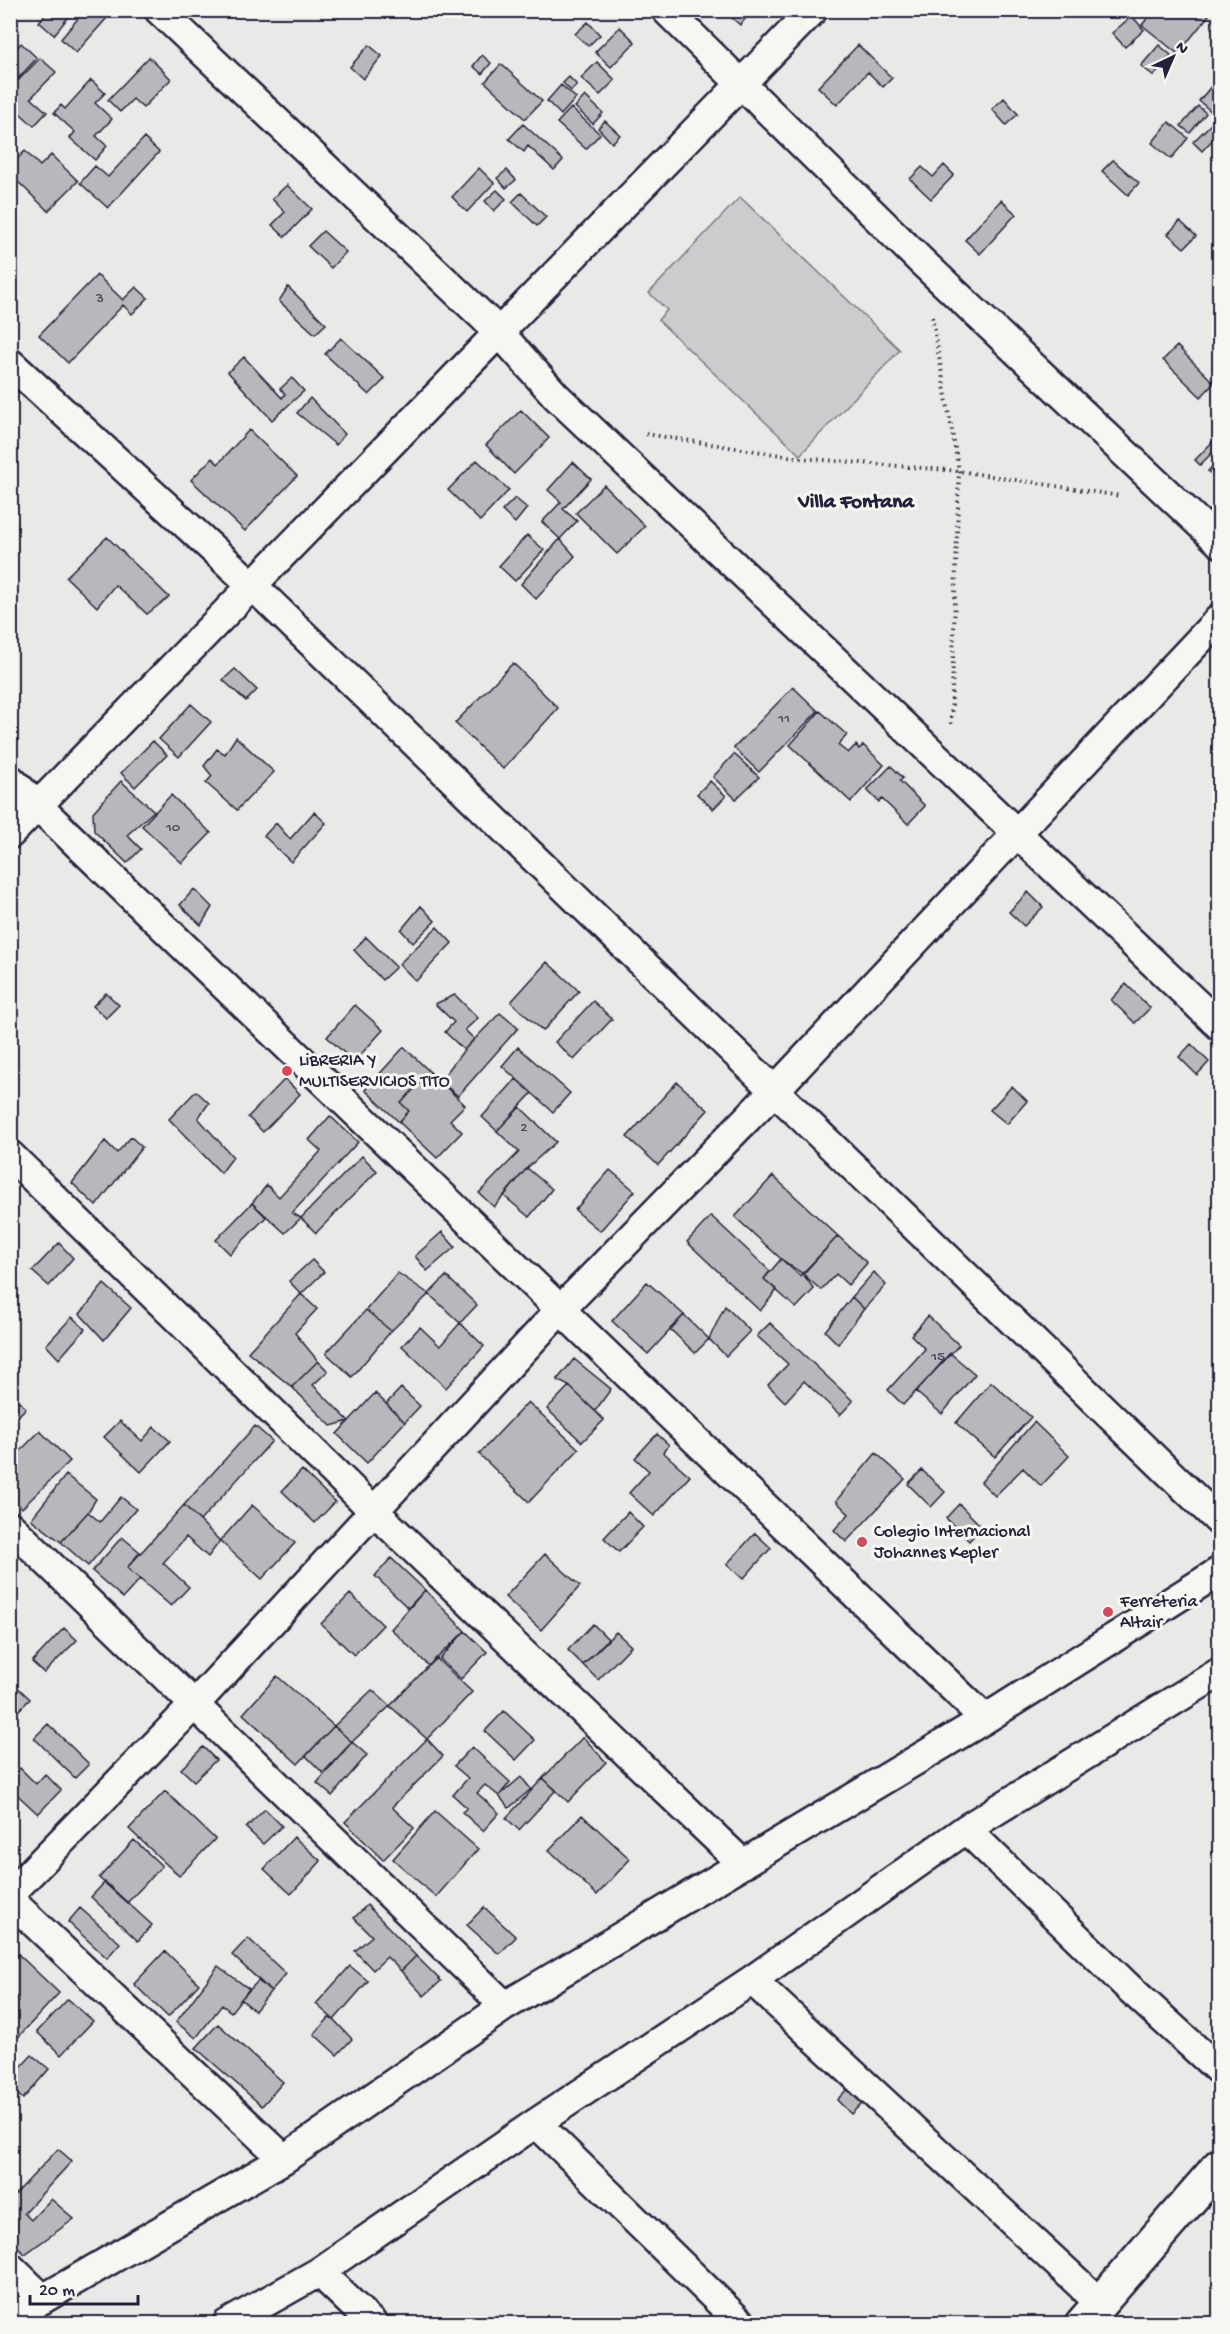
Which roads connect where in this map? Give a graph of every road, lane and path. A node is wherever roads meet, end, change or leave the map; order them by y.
1 (159, 10) edge
2 (666, 10) edge
3 (813, 10) edge
4 (744, 84) junction
5 (921, 261) junction
6 (498, 331) junction
7 (10, 363) edge
8 (642, 433) dead end
9 (959, 471) junction
10 (1121, 496) dead end
11 (1220, 543) edge
12 (253, 586) junction
13 (1220, 618) edge
14 (950, 768) junction
15 (10, 779) edge
16 (38, 805) junction
17 (1018, 832) junction
18 (10, 834) edge
19 (1220, 1026) edge
20 (774, 1091) junction
21 (10, 1155) edge
22 (560, 1310) junction
23 (374, 1511) junction
24 (1220, 1522) edge
25 (10, 1526) edge
26 (1220, 1571) edge
27 (1220, 1672) edge
28 (195, 1704) junction
29 (985, 1719) junction
30 (966, 1829) junction
31 (743, 1864) junction
32 (10, 1894) edge
33 (10, 1900) edge
34 (752, 1980) junction
35 (505, 2006) junction
36 (1220, 2071) edge
37 (536, 2123) junction
38 (284, 2158) junction
39 (1220, 2165) edge
40 (10, 2267) edge
41 (320, 2272) junction
42 (44, 2299) junction
43 (1091, 2313) edge
44 (10, 2318) edge
45 (227, 2324) edge
46 (373, 2324) edge
47 (742, 2324) edge

1 - 6 street
2 - 4 street
3 - 4 street
4 - 5 street
4 - 6 street
5 - 9 path
5 - 11 street
6 - 12 street
6 - 14 street
7 - 12 street
8 - 9 path
9 - 10 path
9 - 14 path
12 - 16 street
12 - 20 street
13 - 17 street
14 - 17 street
15 - 16 street
16 - 18 street
16 - 22 street
17 - 19 street
17 - 20 street
20 - 22 street
20 - 24 street
21 - 23 street
22 - 23 street
22 - 29 street
23 - 28 street
23 - 31 street
25 - 28 street
26 - 29 street
27 - 30 street
28 - 32 street
28 - 35 street
29 - 31 street
30 - 34 street
30 - 36 street
31 - 35 street
33 - 38 street
34 - 37 street
34 - 43 street
35 - 38 street
37 - 41 street
37 - 47 street
38 - 42 street
39 - 43 street
40 - 42 street
41 - 45 street
41 - 46 street
42 - 44 street

